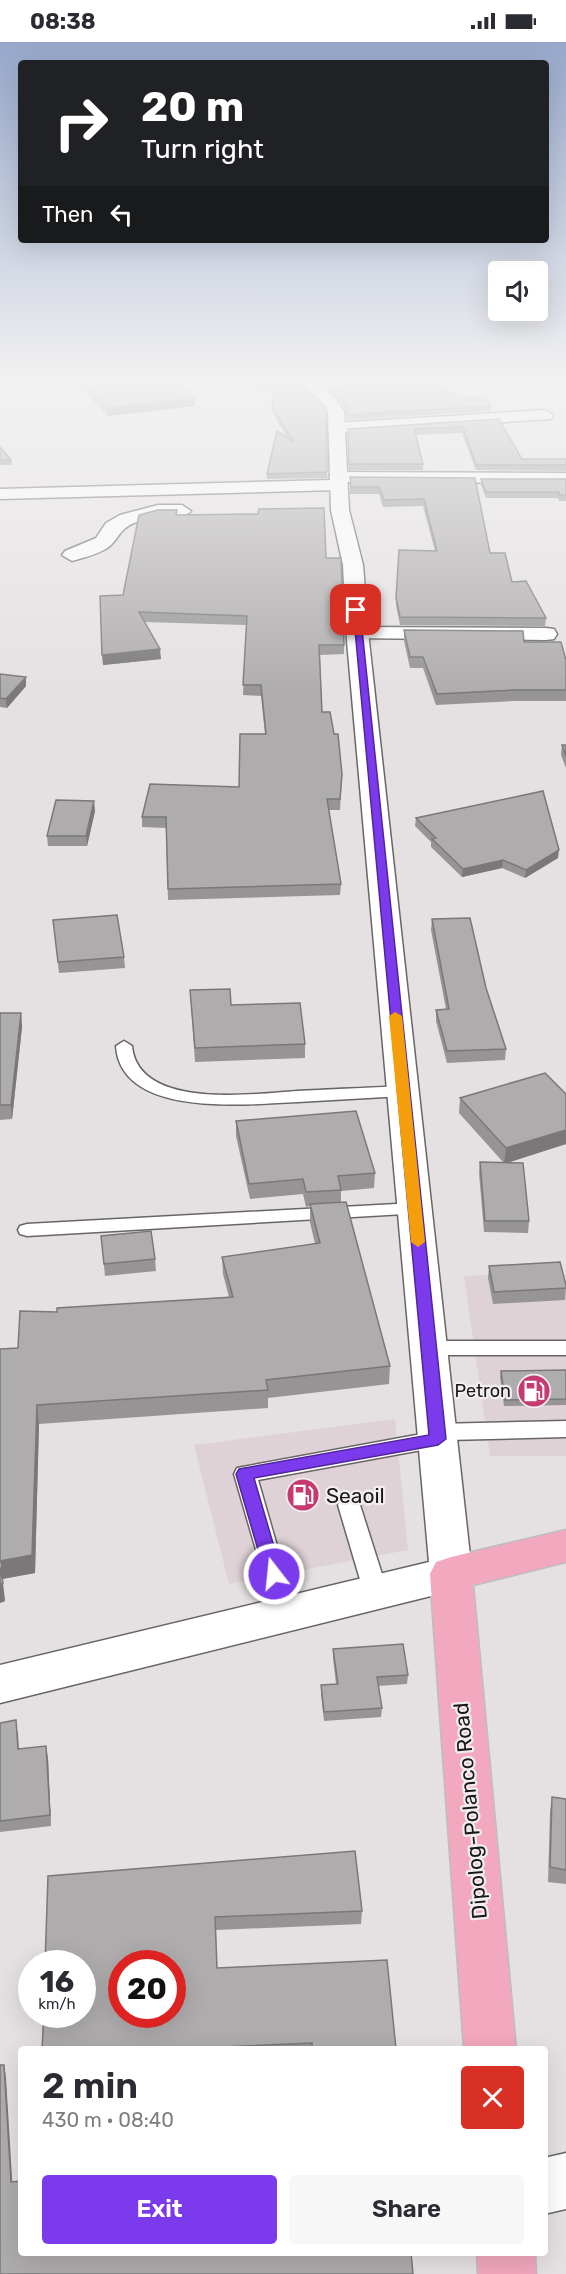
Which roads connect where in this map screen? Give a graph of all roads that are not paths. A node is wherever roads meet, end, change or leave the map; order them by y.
1 (334, 485) edge
2 (468, 485) edge
3 (0, 494) edge
4 (334, 495) junction
5 (199, 510) dead end
6 (72, 555) dead end
7 (358, 633) junction
8 (546, 634) dead end
9 (124, 1046) dead end
10 (403, 1091) junction
11 (415, 1209) junction
12 (27, 1230) dead end
13 (429, 1348) junction
14 (566, 1348) edge
15 (566, 1429) edge
16 (438, 1436) junction
17 (349, 1505) dead end
18 (566, 1546) edge
19 (452, 1574) junction
20 (376, 1593) junction
21 (285, 1614) junction
22 (0, 1684) edge
23 (490, 2046) edge
24 (566, 2181) edge
25 (548, 2185) edge
26 (506, 2256) edge
27 (507, 2274) edge

1 - 4 main road
2 - 4 main road
3 - 4 main road
4 - 7 main road
5 - 6 main road
7 - 8 main road
7 - 10 main road
9 - 10 lane
10 - 11 main road
11 - 12 lane
11 - 13 main road
13 - 14 lane
13 - 16 main road
15 - 16 lane
16 - 19 main road
16 - 21 lane
17 - 20 lane
18 - 19 highway
19 - 20 main road
19 - 23 highway, Dipolog-Polanco Road
20 - 21 main road
21 - 22 main road
24 - 25 main road
26 - 27 highway

